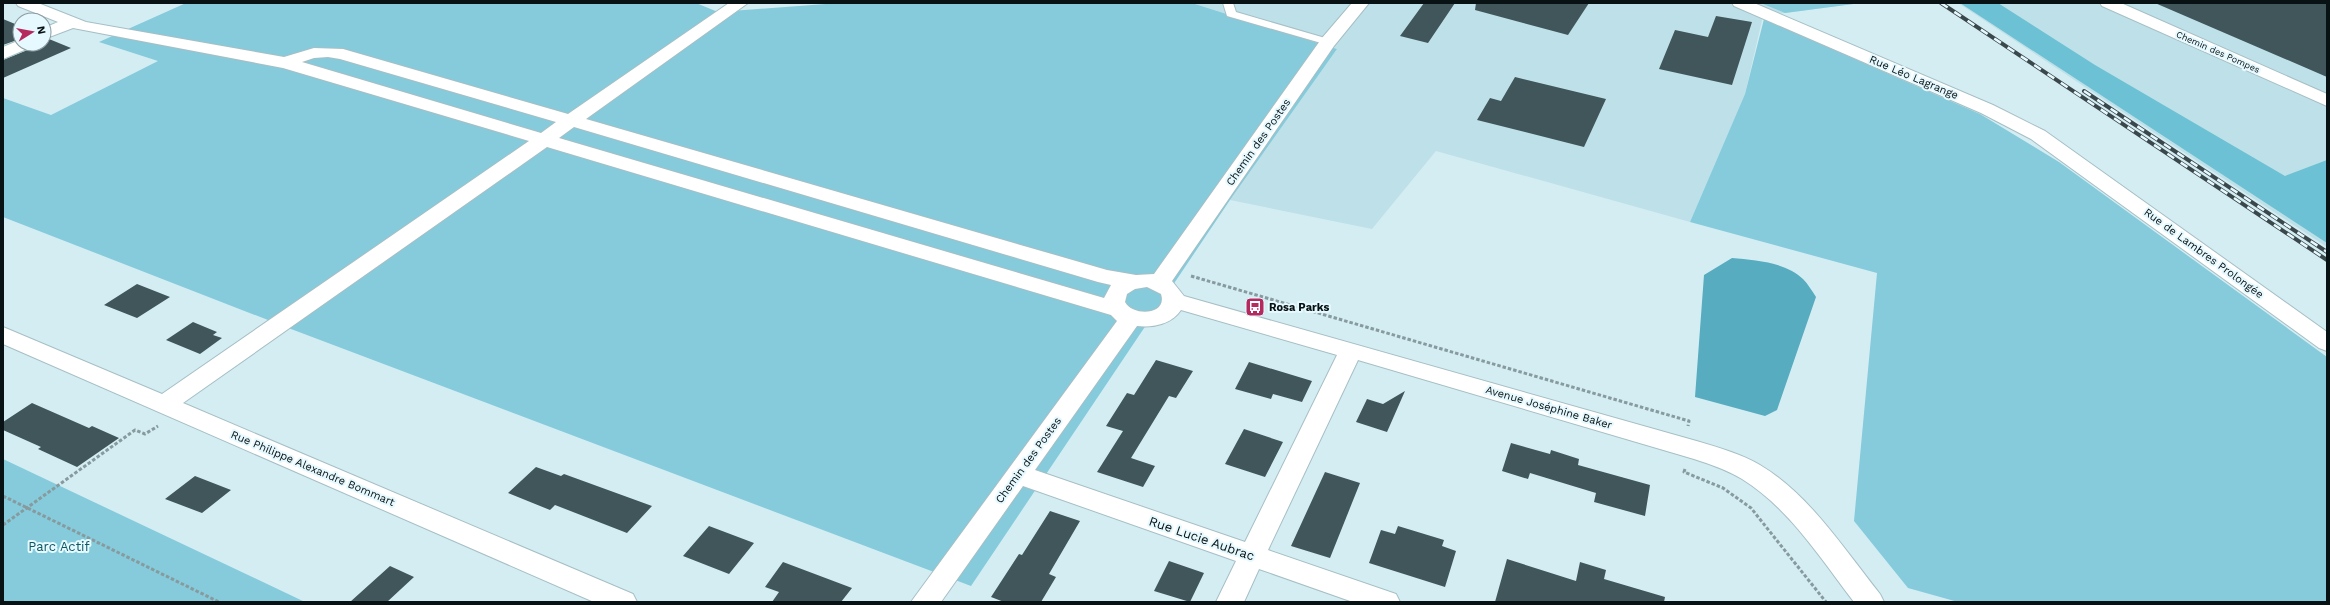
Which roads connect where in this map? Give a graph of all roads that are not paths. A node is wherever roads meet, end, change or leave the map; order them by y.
1 (24, 3) edge
2 (740, 3) edge
3 (1228, 3) edge
4 (1361, 3) edge
5 (1740, 3) edge
6 (2108, 3) edge
7 (72, 23) junction
8 (52, 31) edge
9 (1328, 42) junction
10 (12, 50) edge
11 (3, 54) edge
12 (286, 63) junction
13 (2327, 101) edge
14 (570, 121) junction
15 (545, 139) junction
16 (2080, 164) joint
17 (1133, 281) junction
18 (1167, 292) junction
19 (1125, 314) junction
20 (3, 335) edge
21 (2327, 343) edge
22 (1351, 350) junction
23 (172, 407) junction
24 (1018, 474) junction
25 (1252, 555) junction
26 (623, 602) edge
27 (925, 602) edge
28 (1230, 602) edge
29 (1386, 602) edge
30 (1870, 602) edge

1 - 7 street
2 - 14 street
3 - 9 lane
4 - 9 street, Chemin des Postes
5 - 16 street, Rue Léo Lagrange
6 - 13 street, Chemin des Pompes
7 - 8 street
7 - 12 street
9 - 18 street, Chemin des Postes
10 - 11 street
12 - 14 street
12 - 15 street
14 - 15 street
14 - 17 street
15 - 19 street
15 - 23 street
16 - 21 street, Rue de Lambres Prolongée
17 - 18 street
17 - 19 street
18 - 19 street
18 - 22 street, Avenue Joséphine Baker
19 - 24 street, Chemin des Postes
20 - 23 street, Rue Philippe Alexandre Bommart
22 - 25 street
22 - 30 street, Avenue Joséphine Baker
23 - 26 street, Rue Philippe Alexandre Bommart
24 - 25 street, Rue Lucie Aubrac
24 - 27 street, Chemin des Postes
25 - 28 street
25 - 29 street, Rue Lucie Aubrac

